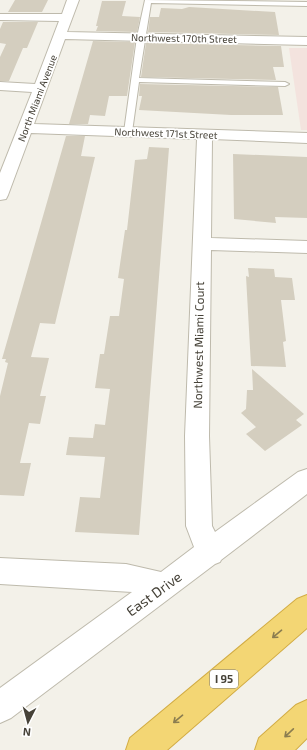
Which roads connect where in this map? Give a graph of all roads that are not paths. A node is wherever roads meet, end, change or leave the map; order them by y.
1 (73, 0) edge
2 (307, 4) edge
3 (0, 17) edge
4 (66, 18) junction
5 (61, 35) junction
6 (141, 36) junction
7 (307, 41) edge
8 (135, 80) junction
9 (285, 84) dead end
10 (0, 86) edge
11 (41, 88) junction
12 (26, 128) junction
13 (128, 132) junction
14 (205, 134) junction
15 (307, 138) edge
16 (2, 185) edge
17 (202, 244) junction
18 (307, 247) edge
19 (307, 480) edge
20 (210, 553) junction
21 (0, 570) edge
22 (164, 586) junction
23 (307, 609) edge
24 (0, 706) edge
25 (307, 716) edge
26 (142, 750) edge
27 (271, 750) edge

1 - 4 street, North Miami Avenue
2 - 6 lane
3 - 4 street
4 - 5 street, North Miami Avenue
5 - 6 street, Northwest 170th Street
5 - 11 street, North Miami Avenue
6 - 7 street, Northwest 170th Street
6 - 8 lane
8 - 9 lane
8 - 13 lane
10 - 11 street
11 - 12 street, North Miami Avenue
12 - 13 street, Northwest 171st Street
12 - 16 street, North Miami Avenue
13 - 14 street, Northwest 171st Street
14 - 15 street, Northwest 171st Street
14 - 17 street, Northwest Miami Court
17 - 18 street
17 - 20 street, Northwest Miami Court
19 - 20 street, East Drive
20 - 22 street, East Drive
21 - 22 street
22 - 24 street, East Drive
23 -> 26 highway, I 95
25 -> 27 highway

